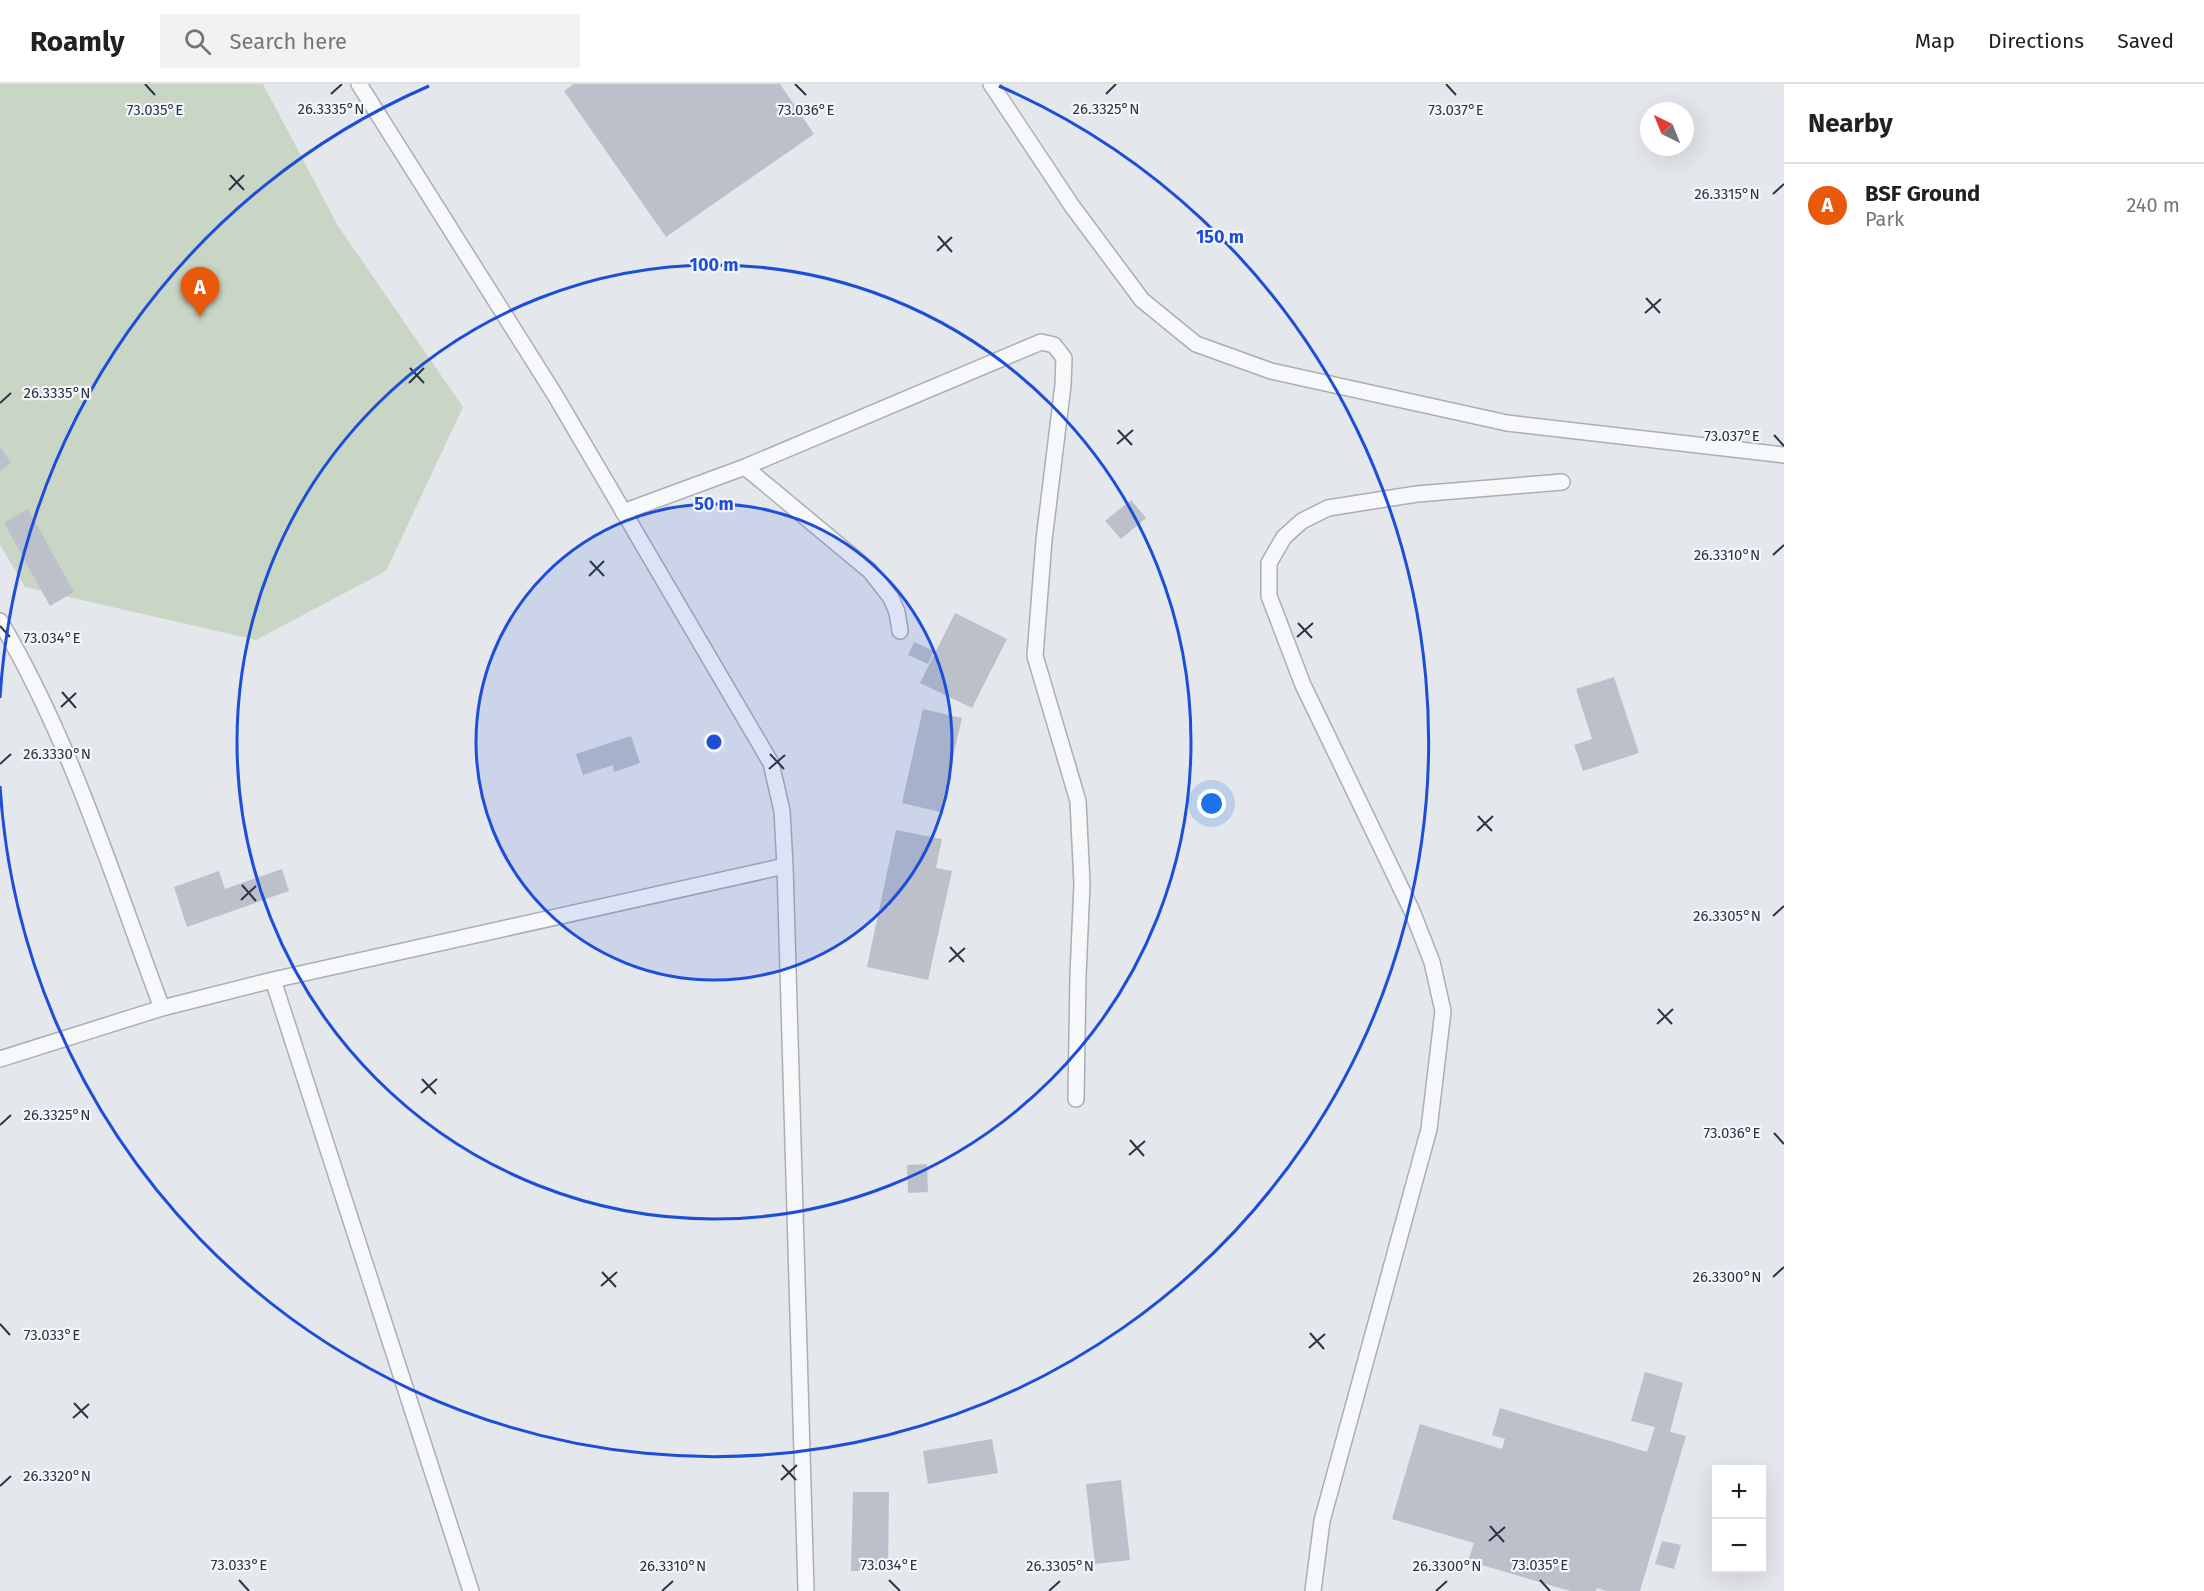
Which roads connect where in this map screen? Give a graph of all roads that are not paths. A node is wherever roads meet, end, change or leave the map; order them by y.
1 (359, 84) edge
2 (991, 84) edge
3 (1784, 455) edge
4 (745, 467) junction
5 (1562, 482) dead end
6 (623, 512) junction
7 (0, 621) edge
8 (900, 631) dead end
9 (785, 866) junction
10 (273, 980) junction
11 (162, 1008) junction
12 (0, 1059) edge
13 (1076, 1099) dead end
14 (471, 1591) edge
15 (806, 1591) edge
16 (1313, 1591) edge

1 - 6 lane
2 - 3 lane
4 - 6 lane
4 - 8 lane
4 - 13 lane
5 - 16 lane
6 - 9 lane
7 - 11 lane
9 - 10 lane
9 - 15 lane
10 - 11 lane
10 - 14 lane
11 - 12 lane

